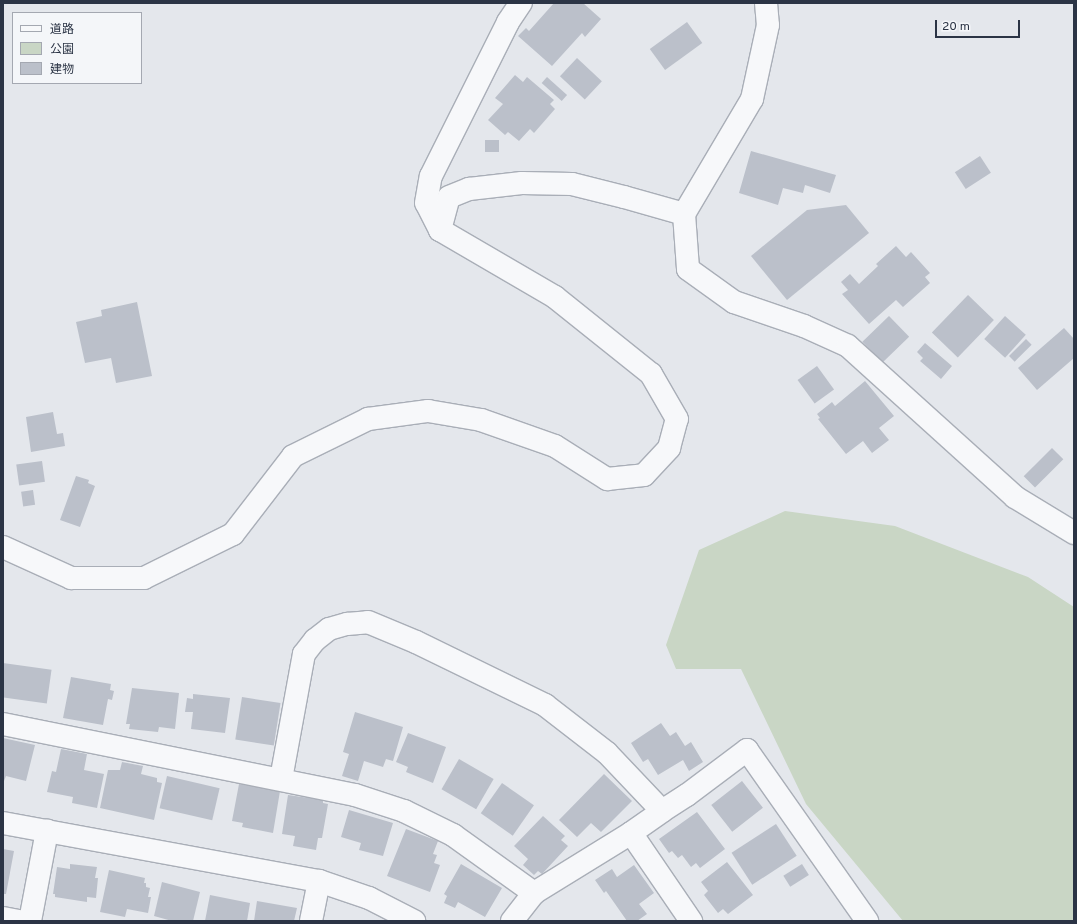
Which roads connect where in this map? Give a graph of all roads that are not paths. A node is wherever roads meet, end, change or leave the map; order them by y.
1 (521, 3) edge
2 (766, 3) edge
3 (684, 214) junction
4 (440, 230) junction
5 (1074, 532) edge
6 (3, 547) edge
7 (3, 724) edge
8 (281, 779) junction
9 (662, 811) junction
10 (3, 823) edge
11 (47, 831) junction
12 (631, 833) junction
13 (319, 881) junction
14 (534, 893) junction
15 (3, 918) edge
16 (19, 921) edge
17 (30, 921) edge
18 (311, 921) edge
19 (414, 921) edge
20 (512, 921) edge
21 (691, 921) edge
22 (867, 921) edge

1 - 4 street
2 - 3 street
3 - 4 street
3 - 5 street
4 - 6 street
7 - 8 street
8 - 9 street
8 - 14 street
9 - 12 street
9 - 22 street
10 - 11 street
11 - 13 street
11 - 17 street
12 - 14 street
12 - 21 street
13 - 18 street
13 - 19 street
14 - 20 street
15 - 16 street

